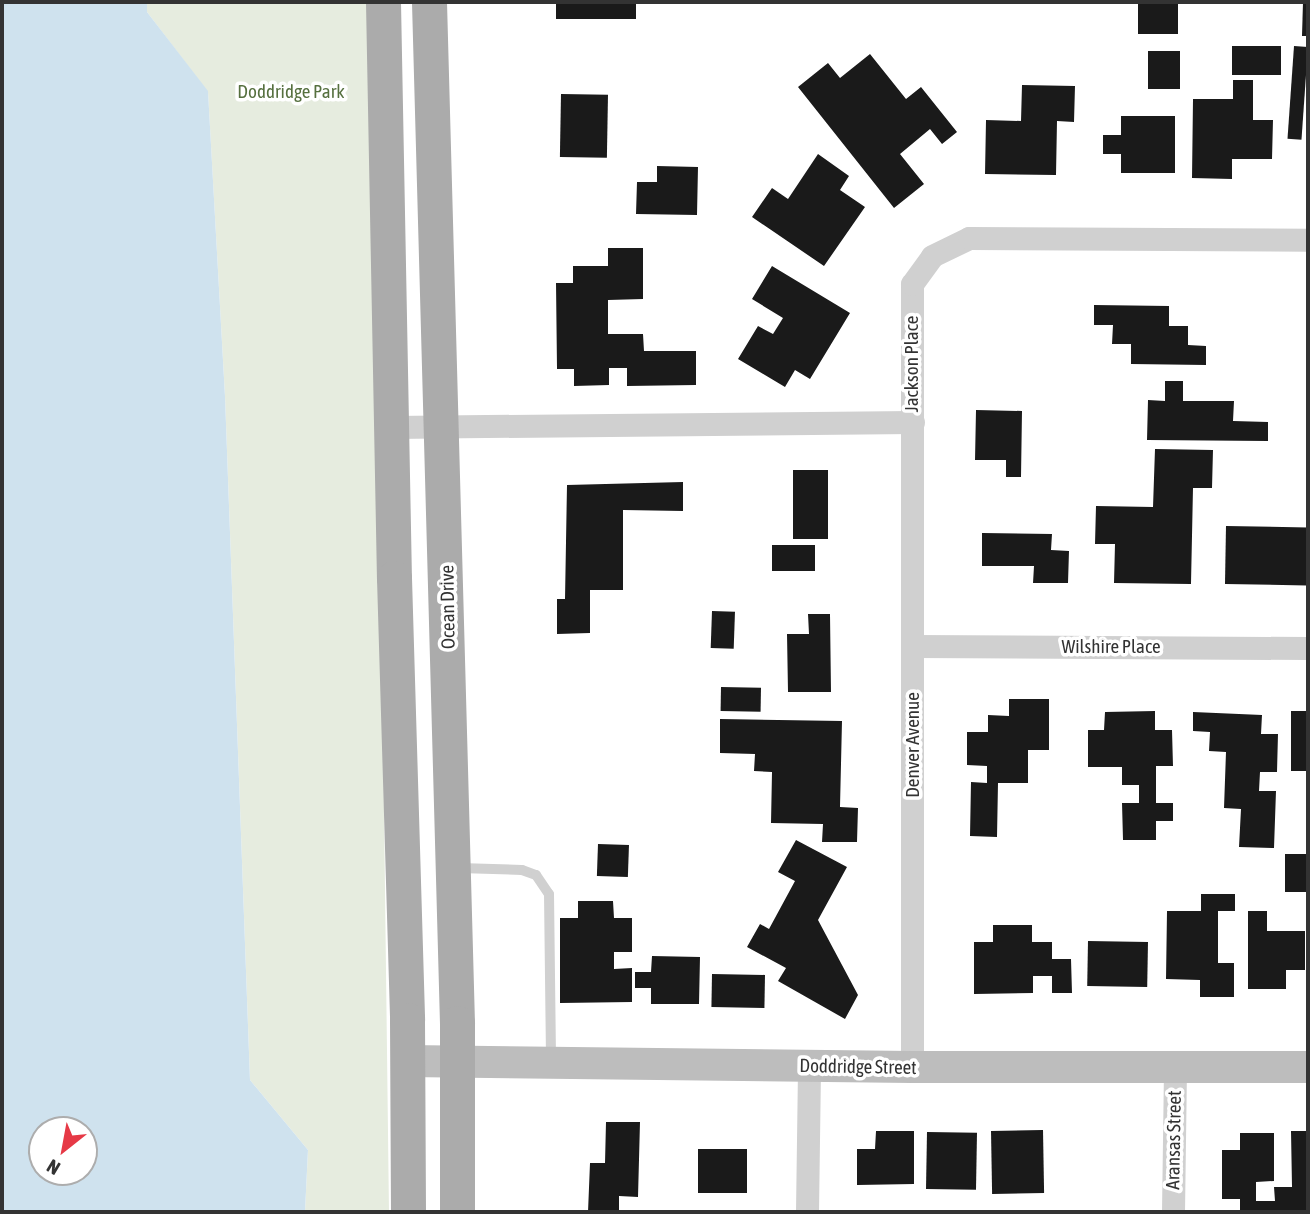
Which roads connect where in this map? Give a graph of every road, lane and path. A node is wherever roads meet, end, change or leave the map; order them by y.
1 (430, 5) edge
2 (383, 6) edge
3 (436, 201) junction
4 (388, 205) junction
5 (1308, 240) edge
6 (913, 422) junction
7 (392, 428) junction
8 (443, 428) junction
9 (914, 646) junction
10 (1308, 648) edge
11 (454, 867) junction
12 (407, 1061) junction
13 (458, 1062) junction
14 (551, 1063) junction
15 (809, 1066) junction
16 (1175, 1067) junction
17 (1308, 1067) edge
18 (912, 1068) junction
19 (408, 1212) edge
20 (457, 1212) edge
21 (807, 1212) edge
22 (1173, 1212) edge

1 - 2 main road
1 - 3 main road, Ocean Drive
2 - 4 main road
3 - 4 main road
3 - 8 main road, Ocean Drive
4 - 7 main road
5 - 6 street, Jackson Place
6 - 8 street, Jackson Place
6 - 9 street, Denver Avenue
7 - 8 street, Jackson Place
7 - 12 main road
8 - 11 main road, Ocean Drive
9 - 10 street, Wilshire Place
9 - 18 street, Denver Avenue
11 - 13 main road, Ocean Drive
11 - 14 lane
12 - 13 main road, Doddridge Street
12 - 19 main road
13 - 14 main road, Doddridge Street
13 - 20 main road, Ocean Drive
14 - 15 main road, Doddridge Street
15 - 18 main road, Doddridge Street
15 - 21 street
16 - 17 main road, Doddridge Street
16 - 18 main road, Doddridge Street
16 - 22 street, Aransas Street

